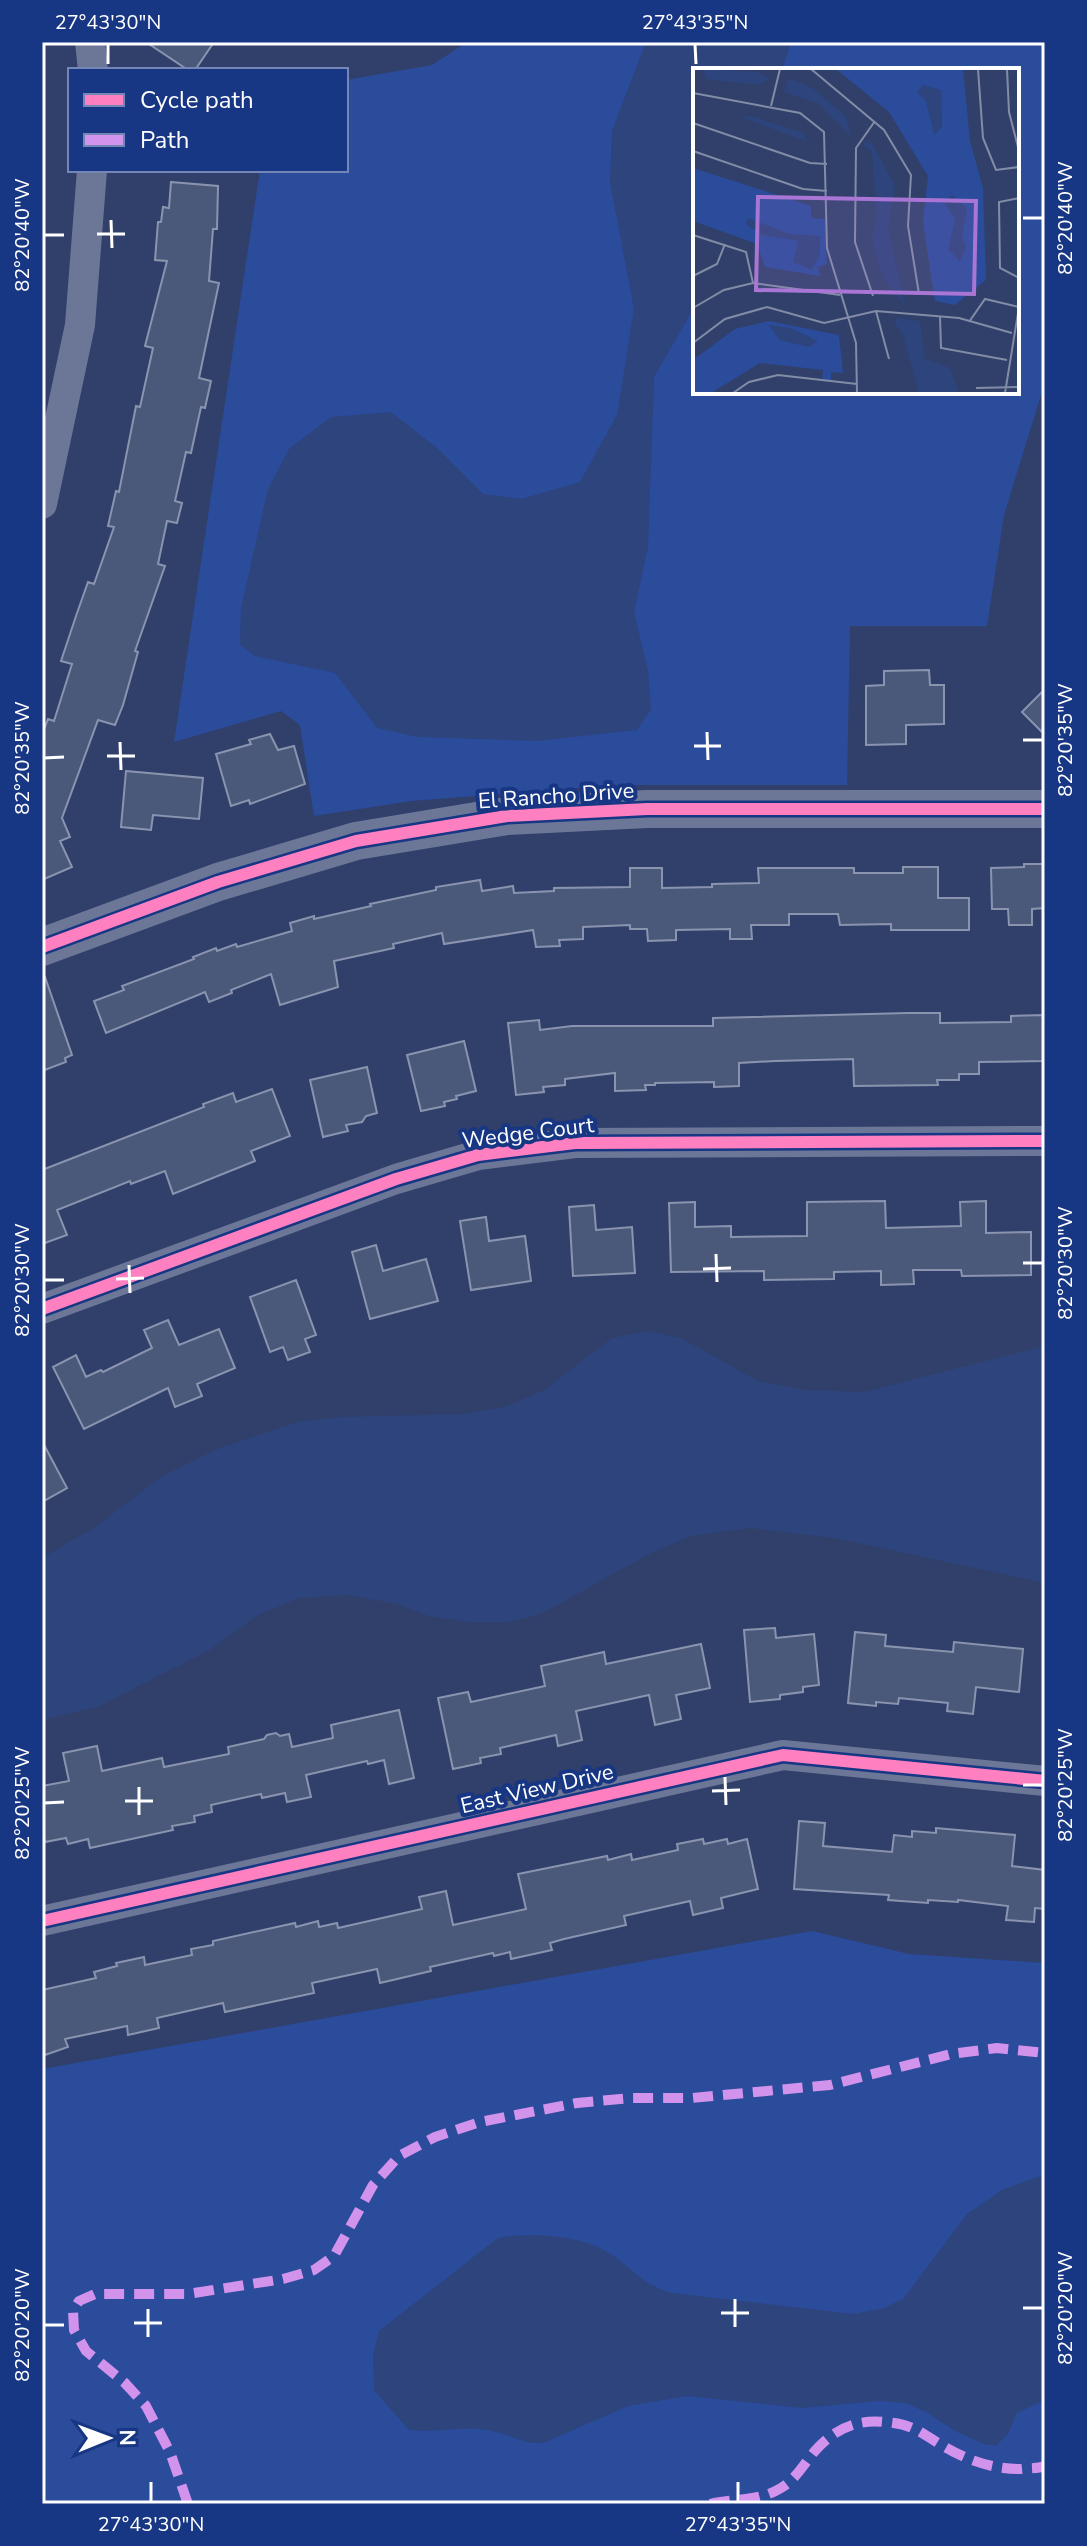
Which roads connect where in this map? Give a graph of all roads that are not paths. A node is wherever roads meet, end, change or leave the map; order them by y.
1 (90, 42) edge
2 (93, 68) edge
3 (92, 172) edge
4 (42, 504) edge
5 (1045, 809) edge
6 (42, 947) edge
7 (1045, 1141) edge
8 (42, 1309) edge
9 (1045, 1781) edge
10 (42, 1921) edge

1 - 2 street
3 - 4 street
5 - 6 street, El Rancho Drive
7 - 8 street, Wedge Court
9 - 10 street, East View Drive

